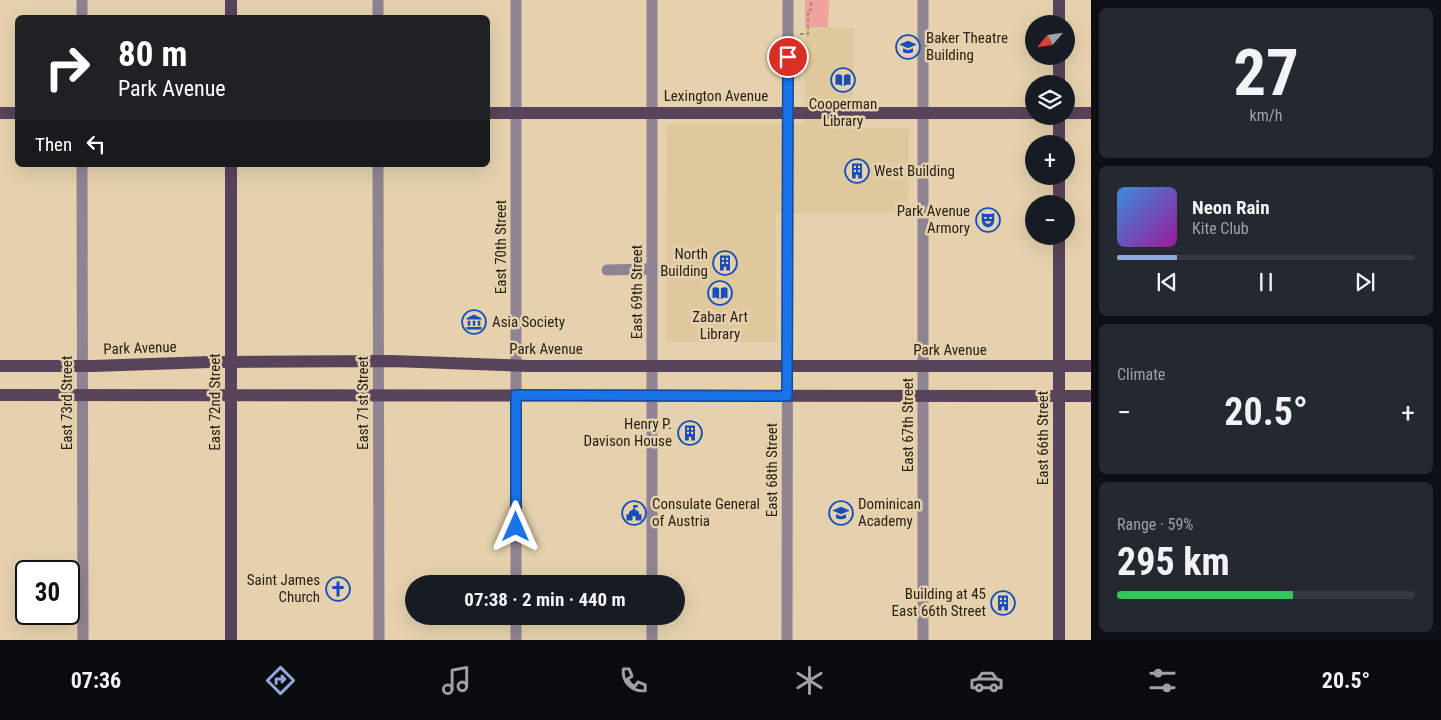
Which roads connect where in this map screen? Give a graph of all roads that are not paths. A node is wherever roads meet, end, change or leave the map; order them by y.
1 (82, 0) edge
2 (231, 0) edge
3 (378, 0) edge
4 (516, 0) edge
5 (652, 0) edge
6 (788, 0) edge
7 (923, 0) edge
8 (1059, 0) edge
9 (82, 15) edge
10 (231, 15) edge
11 (378, 15) edge
12 (1059, 15) edge
13 (0, 113) edge
14 (15, 113) edge
15 (490, 113) edge
16 (516, 113) junction
17 (652, 113) junction
18 (788, 113) junction
19 (923, 113) junction
20 (1025, 113) edge
21 (1075, 113) edge
22 (1091, 113) edge
23 (82, 167) edge
24 (231, 167) edge
25 (378, 167) edge
26 (1059, 245) edge
27 (652, 269) junction
28 (607, 270) dead end
29 (231, 362) junction
30 (378, 362) junction
31 (0, 366) edge
32 (82, 366) junction
33 (516, 366) junction
34 (652, 366) junction
35 (788, 366) junction
36 (923, 366) junction
37 (1059, 366) junction
38 (1091, 366) edge
39 (0, 395) edge
40 (82, 395) junction
41 (516, 395) junction
42 (231, 396) junction
43 (378, 396) junction
44 (652, 396) junction
45 (787, 396) junction
46 (923, 396) junction
47 (1059, 396) junction
48 (1091, 396) edge
49 (516, 575) edge
50 (652, 575) edge
51 (516, 625) edge
52 (652, 625) edge
53 (84, 640) edge
54 (231, 640) edge
55 (379, 640) edge
56 (516, 640) edge
57 (652, 640) edge
58 (787, 640) edge
59 (923, 640) edge
60 (1059, 640) edge

1 - 9 street
2 - 10 main road
3 - 11 street
4 - 16 street, East 70th Street
5 - 17 street, East 69th Street
6 - 18 street, East 68th Street
7 - 19 street, East 67th Street
8 - 12 main road
13 - 14 main road
15 - 16 main road, Lexington Avenue
16 - 17 main road, Lexington Avenue
16 - 33 street, East 70th Street
17 - 18 main road, Lexington Avenue
17 - 27 street, East 69th Street
18 - 19 main road, Lexington Avenue
18 - 35 street, East 68th Street
19 - 20 main road, Lexington Avenue
19 - 36 street, East 67th Street
21 - 22 main road
23 - 32 street, East 73rd Street
24 - 29 main road, East 72nd Street
25 - 30 street, East 71st Street
26 - 37 main road, East 66th Street
27 - 28 street
27 - 34 street, East 69th Street
29 - 30 main road, Park Avenue
29 - 32 main road, Park Avenue
29 - 42 main road, East 72nd Street
30 - 33 main road, Park Avenue
30 - 43 street, East 71st Street
31 - 32 main road, Park Avenue
32 - 40 street, East 73rd Street
33 - 34 main road, Park Avenue
33 - 41 street, East 70th Street
34 - 35 main road, Park Avenue
34 - 44 street, East 69th Street
35 - 36 main road, Park Avenue
35 - 45 street, East 68th Street
36 - 37 main road, Park Avenue
36 - 46 street, East 67th Street
37 - 38 main road, Park Avenue
37 - 47 main road, East 66th Street
39 - 40 main road
40 - 42 main road
40 - 53 street, East 73rd Street
41 - 43 main road
41 - 44 main road
41 - 49 street, East 70th Street
42 - 43 main road
42 - 54 main road, East 72nd Street
43 - 55 street, East 71st Street
44 - 45 main road
44 - 50 street, East 69th Street
45 - 46 main road
45 - 58 street, East 68th Street
46 - 47 main road
46 - 59 street, East 67th Street
47 - 48 main road
47 - 60 main road, East 66th Street
51 - 56 street
52 - 57 street

